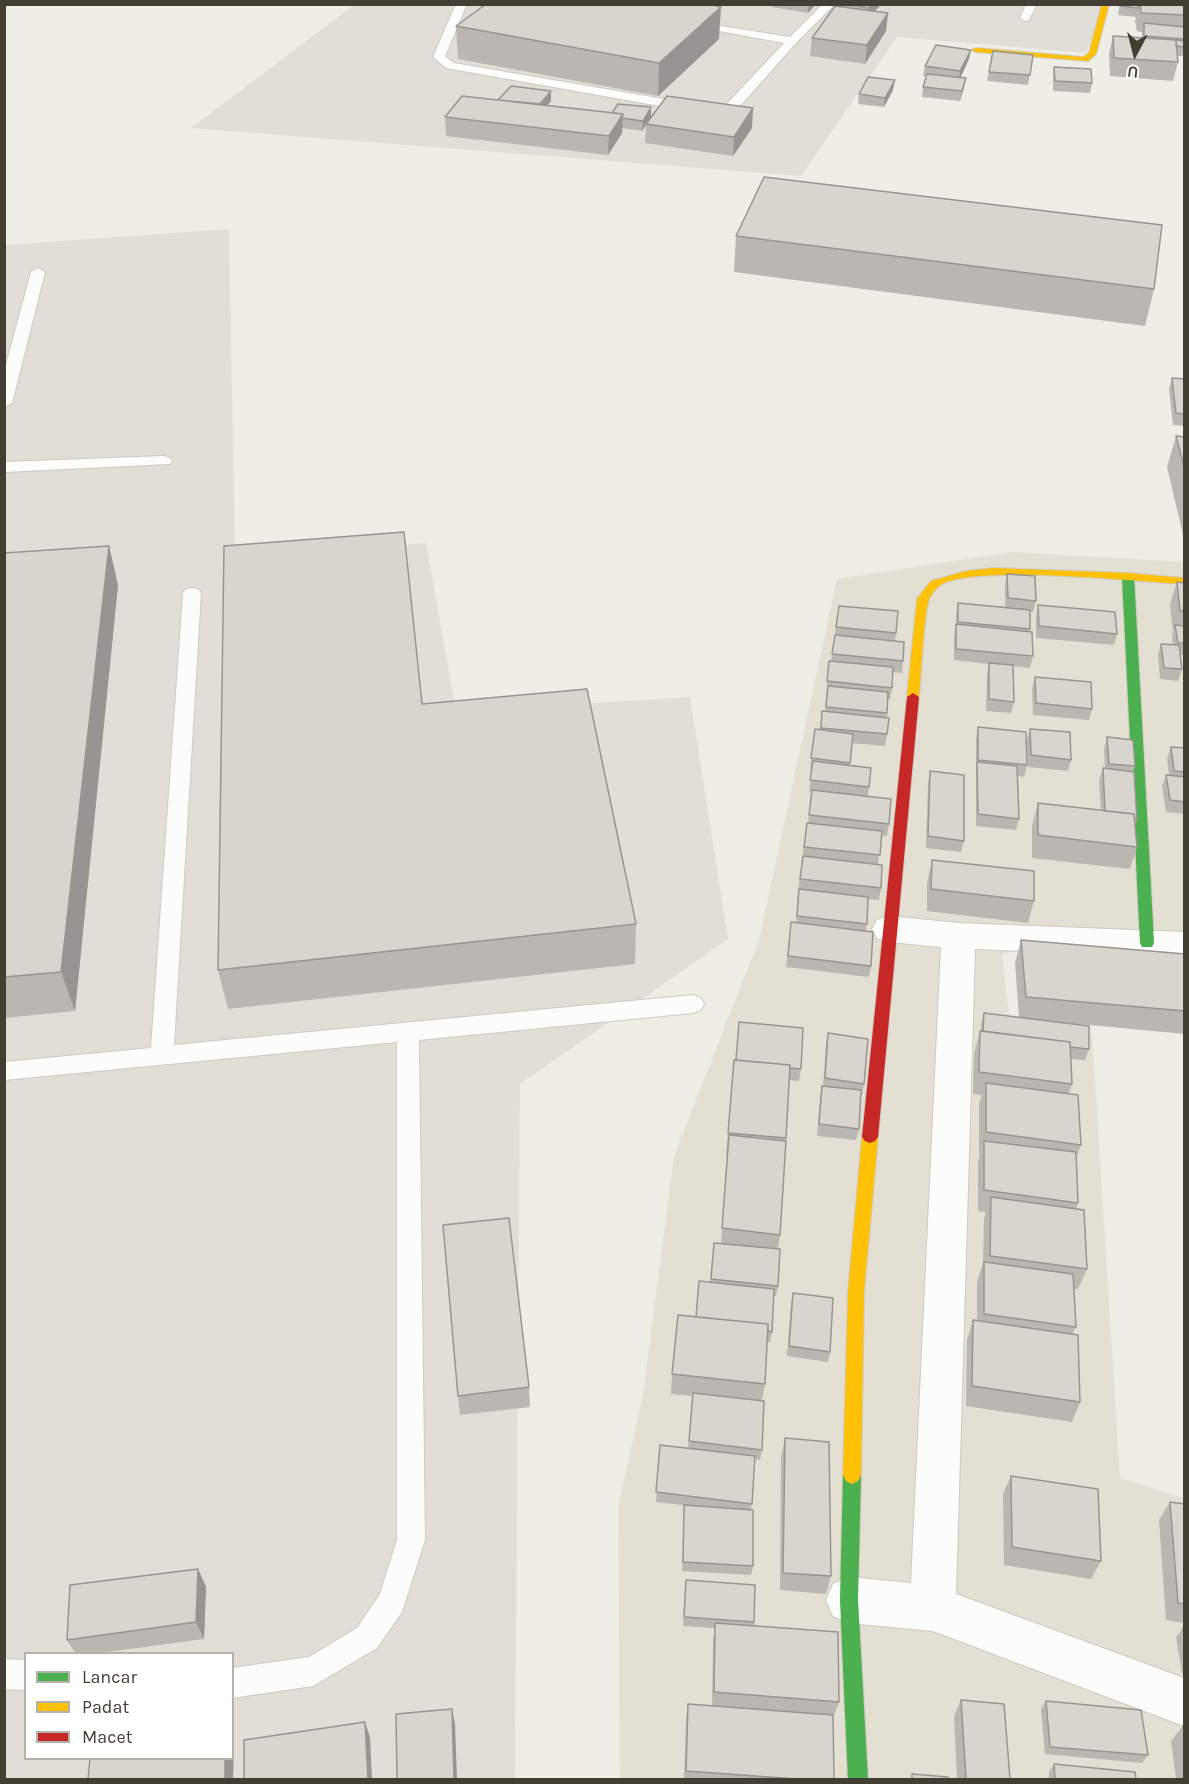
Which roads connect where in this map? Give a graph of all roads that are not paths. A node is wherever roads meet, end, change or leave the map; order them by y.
1 (462, 4) edge
2 (830, 4) edge
3 (1032, 4) edge
4 (1106, 4) edge
5 (1025, 18) dead end
6 (676, 21) edge
7 (792, 41) junction
8 (976, 50) dead end
9 (38, 272) dead end
10 (4, 403) edge
11 (164, 461) dead end
12 (4, 467) edge
13 (1128, 576) junction
14 (1185, 581) edge
15 (192, 593) dead end
16 (889, 929) junction
17 (958, 936) junction
18 (1147, 943) junction
19 (1185, 945) edge
20 (693, 1004) dead end
21 (408, 1031) junction
22 (162, 1055) junction
23 (4, 1071) edge
24 (849, 1600) junction
25 (933, 1608) junction
26 (4, 1674) edge
27 (24, 1675) edge
28 (234, 1683) edge
29 (1185, 1702) edge
30 (858, 1779) edge

1 - 7 lane
2 - 7 lane
3 - 5 lane
4 - 8 street
6 - 7 lane
9 - 10 lane
11 - 12 lane
13 - 14 street
13 - 16 street
13 - 18 street
15 - 22 lane
16 - 17 street
16 - 24 street
17 - 18 street
17 - 25 street
18 - 19 street
20 - 21 lane
21 - 22 lane
21 - 28 lane
22 - 23 lane
24 - 25 street
24 - 30 street
25 - 29 street
26 - 27 lane

